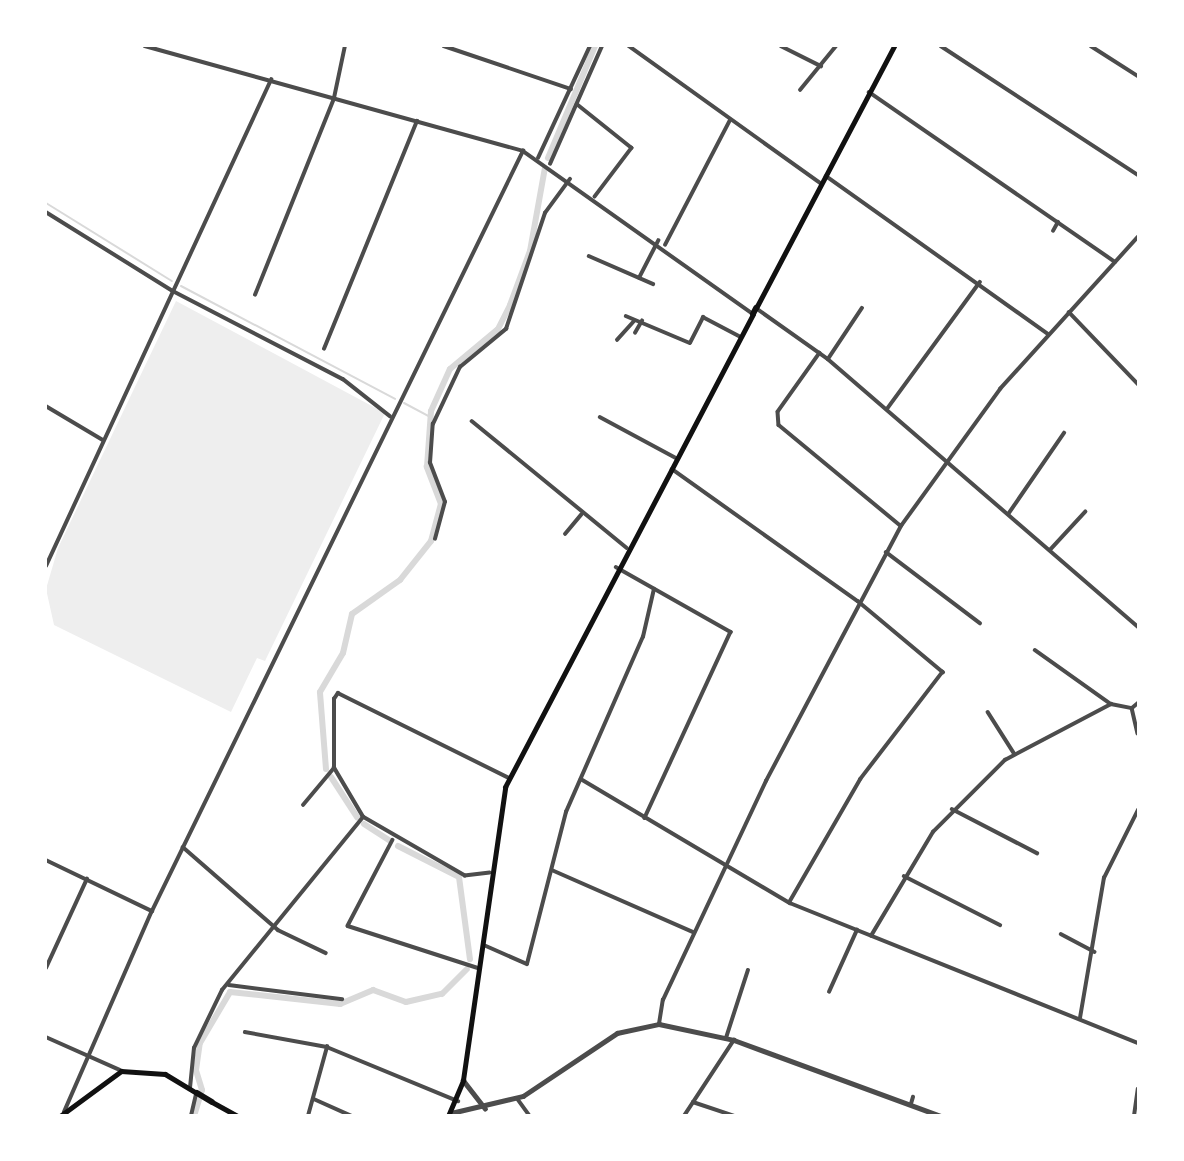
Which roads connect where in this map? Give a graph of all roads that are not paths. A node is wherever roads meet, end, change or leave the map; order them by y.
1 (145, 46) edge
2 (345, 46) edge
3 (444, 46) edge
4 (590, 46) edge
5 (602, 46) edge
6 (629, 46) edge
7 (781, 46) edge
8 (836, 46) edge
9 (894, 46) edge
10 (942, 46) edge
11 (1091, 46) edge
12 (821, 66) junction
13 (1139, 76) edge
14 (271, 80) junction
15 (571, 89) junction
16 (800, 90) dead end
17 (869, 92) junction
18 (334, 98) junction
19 (577, 104) junction
20 (730, 120) junction
21 (417, 121) junction
22 (523, 151) junction
23 (538, 158) junction
24 (550, 164) junction
25 (1139, 175) edge
26 (826, 176) junction
27 (570, 178) junction
28 (822, 184) junction
29 (595, 197) junction
30 (46, 212) edge
31 (1058, 222) junction
32 (1052, 230) dead end
33 (1139, 237) edge
34 (658, 241) junction
35 (665, 246) junction
36 (589, 256) dead end
37 (1115, 262) junction
38 (639, 278) junction
39 (980, 282) junction
40 (653, 284) dead end
41 (173, 291) junction
42 (255, 295) dead end
43 (862, 308) dead end
44 (755, 311) junction
45 (1069, 312) junction
46 (626, 316) dead end
47 (634, 321) junction
48 (642, 321) junction
49 (635, 333) dead end
50 (1048, 334) junction
51 (741, 337) junction
52 (617, 340) dead end
53 (324, 349) dead end
54 (820, 354) junction
55 (828, 359) junction
56 (1139, 384) edge
57 (46, 406) edge
58 (887, 409) junction
59 (390, 416) junction
60 (600, 417) dead end
61 (472, 421) dead end
62 (1064, 433) dead end
63 (103, 440) junction
64 (676, 458) junction
65 (948, 460) junction
66 (670, 468) junction
67 (1085, 512) dead end
68 (1009, 513) junction
69 (581, 516) junction
70 (901, 526) junction
71 (565, 534) dead end
72 (435, 539) dead end
73 (627, 548) junction
74 (1051, 550) junction
75 (887, 552) junction
76 (46, 566) edge
77 (616, 567) junction
78 (654, 589) junction
79 (858, 601) junction
80 (980, 623) dead end
81 (1139, 627) edge
82 (1035, 650) dead end
83 (1139, 703) edge
84 (1111, 704) junction
85 (1132, 708) junction
86 (989, 712) dead end
87 (1139, 733) edge
88 (1014, 753) junction
89 (334, 768) junction
90 (509, 778) junction
91 (582, 779) junction
92 (303, 805) dead end
93 (952, 809) junction
94 (1139, 810) edge
95 (363, 817) junction
96 (645, 818) junction
97 (393, 839) junction
98 (183, 847) junction
99 (1037, 853) dead end
100 (46, 860) edge
101 (725, 865) junction
102 (552, 870) junction
103 (490, 873) junction
104 (904, 876) junction
105 (87, 879) junction
106 (136, 893) dead end
107 (132, 901) junction
108 (790, 903) junction
109 (152, 911) junction
110 (272, 922) junction
111 (1000, 925) dead end
112 (857, 930) junction
113 (693, 932) junction
114 (1061, 934) dead end
115 (871, 936) junction
116 (484, 945) junction
117 (1096, 952) junction
118 (326, 953) dead end
119 (46, 968) edge
120 (480, 968) junction
121 (748, 970) dead end
122 (229, 985) junction
123 (829, 992) dead end
124 (342, 999) dead end
125 (1080, 1018) junction
126 (659, 1024) junction
127 (245, 1032) dead end
128 (46, 1037) edge
129 (726, 1038) junction
130 (734, 1040) junction
131 (1139, 1043) edge
132 (327, 1047) junction
133 (89, 1058) junction
134 (121, 1071) junction
135 (463, 1080) junction
136 (190, 1088) junction
137 (1139, 1088) edge
138 (197, 1093) junction
139 (913, 1097) dead end
140 (517, 1098) junction
141 (314, 1099) junction
142 (457, 1101) junction
143 (212, 1102) joint
144 (693, 1102) junction
145 (911, 1104) junction
146 (485, 1109) junction
147 (62, 1114) edge
148 (450, 1114) edge
149 (191, 1115) edge
150 (237, 1115) edge
151 (307, 1115) edge
152 (352, 1115) edge
153 (530, 1115) edge
154 (684, 1115) edge
155 (735, 1115) edge
156 (941, 1115) edge
157 (1134, 1115) edge

1 - 14 street
2 - 18 street
3 - 15 street
4 - 15 street
5 - 19 street
6 - 20 street
7 - 12 street
8 - 12 street
9 - 17 main road
10 - 25 street
11 - 13 street
12 - 16 street
14 - 18 street
14 - 41 street
15 - 23 street
17 - 26 main road
17 - 31 street
18 - 21 street
18 - 42 street
19 - 24 street
19 - 29 street
20 - 28 street
20 - 35 street
21 - 22 street
21 - 53 street
22 - 23 street
22 - 59 street
23 - 24 street
24 - 27 street
26 - 28 main road
26 - 39 street
27 - 29 street
27 - 72 street
28 - 44 main road
29 - 34 street
30 - 41 street
31 - 32 street
31 - 37 street
33 - 37 street
34 - 35 street
34 - 38 street
35 - 44 street
36 - 38 street
37 - 45 street
38 - 40 street
39 - 50 street
39 - 58 street
41 - 59 street
41 - 63 street
43 - 55 street
44 - 51 main road
44 - 54 street
45 - 50 street
45 - 56 street
46 - 47 street
47 - 48 street
47 - 52 street
48 - 49 street
48 - 51 street
50 - 65 street
51 - 64 main road
54 - 55 street
54 - 70 street
55 - 58 street
57 - 63 street
58 - 65 street
59 - 98 street
60 - 64 street
61 - 69 street
62 - 68 street
63 - 76 street
64 - 66 main road
65 - 68 street
65 - 70 street
66 - 73 main road
66 - 79 street
67 - 74 street
68 - 74 street
69 - 71 street
69 - 73 street
70 - 75 street
73 - 77 main road
74 - 81 street
75 - 79 street
75 - 80 street
77 - 78 street
77 - 90 main road
78 - 91 street
78 - 96 street
79 - 101 street
79 - 108 street
82 - 84 street
83 - 85 street
84 - 85 street
84 - 88 street
85 - 87 street
86 - 88 street
88 - 93 street
89 - 90 street
89 - 92 street
89 - 95 street
90 - 103 main road
91 - 96 street
91 - 102 street
93 - 99 street
93 - 104 street
94 - 117 street
95 - 97 street
95 - 110 street
96 - 101 street
97 - 103 street
97 - 120 street
98 - 109 street
98 - 110 street
100 - 105 street
101 - 108 street
101 - 113 street
102 - 113 street
102 - 116 street
103 - 116 main road
104 - 111 street
104 - 115 street
105 - 107 street
105 - 119 street
106 - 107 street
107 - 109 street
108 - 112 street
109 - 133 street
110 - 118 street
110 - 122 street
112 - 115 street
112 - 123 street
113 - 126 street
114 - 117 street
115 - 125 street
116 - 120 main road
117 - 125 street
120 - 135 main road
121 - 129 street
122 - 124 street
122 - 136 street
125 - 131 street
126 - 129 street
126 - 140 street
127 - 132 street
128 - 133 street
129 - 130 street
130 - 144 street
130 - 145 street
132 - 141 street
132 - 142 street
133 - 134 street
133 - 147 street
134 - 136 main road
134 - 147 main road
135 - 142 main road
135 - 146 street
136 - 138 main road
137 - 157 street
138 - 143 main road
138 - 149 street
139 - 145 street
140 - 146 street
140 - 153 street
141 - 151 street
141 - 152 street
142 - 148 main road
143 - 150 main road
144 - 154 street
144 - 155 street
145 - 156 street
146 - 148 street

